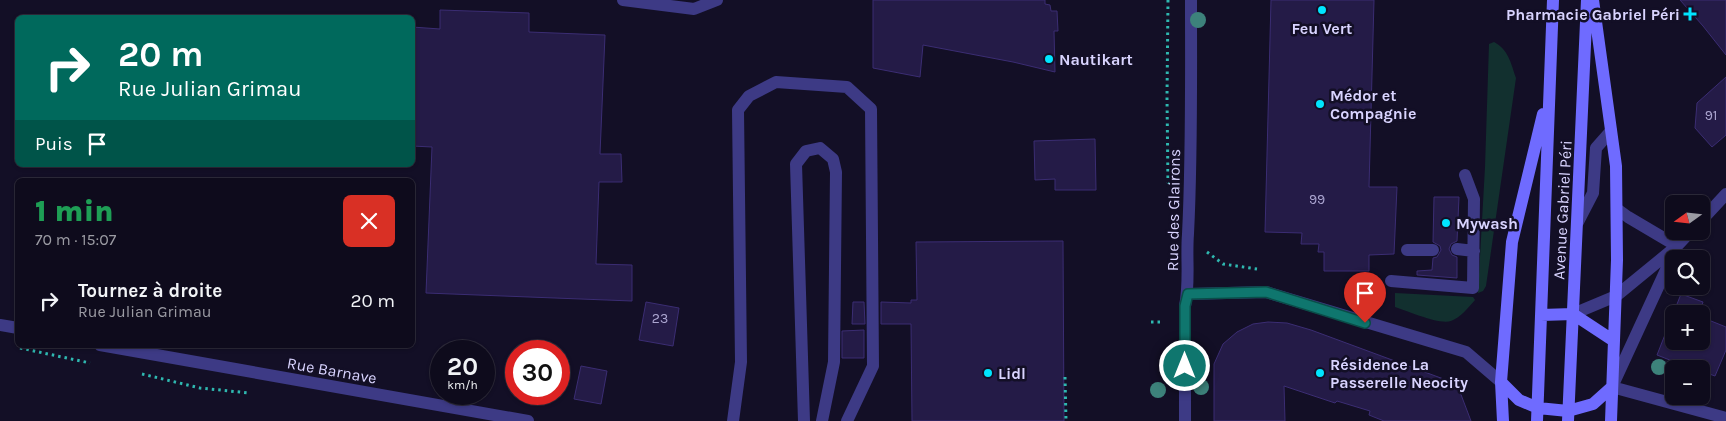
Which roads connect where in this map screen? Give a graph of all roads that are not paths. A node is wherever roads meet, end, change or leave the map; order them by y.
1 (623, 0) edge
2 (718, 0) edge
3 (1191, 0) edge
4 (1553, 0) edge
5 (1587, 0) edge
6 (1593, 0) edge
7 (1550, 88) junction
8 (1611, 131) junction
9 (1465, 175) dead end
10 (1726, 194) edge
11 (1617, 209) junction
12 (1710, 211) edge
13 (1578, 222) junction
14 (1683, 240) edge
15 (1677, 246) junction
16 (1457, 249) dead end
17 (1406, 250) dead end
18 (1433, 250) dead end
19 (1474, 250) junction
20 (1391, 281) dead end
21 (1188, 294) junction
22 (1616, 296) junction
23 (1573, 314) junction
24 (1541, 316) junction
25 (0, 325) edge
26 (15, 328) edge
27 (1614, 341) junction
28 (116, 348) edge
29 (1501, 382) junction
30 (1612, 386) junction
31 (1537, 415) edge
32 (1568, 416) edge
33 (492, 418) edge
34 (1726, 418) edge
35 (528, 421) edge
36 (733, 421) edge
37 (804, 421) edge
38 (822, 421) edge
39 (847, 421) edge
40 (1185, 421) edge
41 (1503, 421) edge
42 (1611, 421) edge

1 - 2 street
3 - 21 street, Rue des Glairons
4 - 7 main road, Avenue Gabriel Péri
5 - 13 main road, Avenue Gabriel Péri
6 - 8 main road
7 - 24 main road, Avenue Gabriel Péri
7 - 29 main road
8 - 11 main road
8 - 13 street
9 - 19 street
10 - 12 street
11 - 15 street
11 - 22 main road
13 - 23 main road, Avenue Gabriel Péri
14 - 15 street
15 - 22 street
15 - 30 street
16 - 19 street
17 - 18 street
19 - 20 street
21 - 29 street
21 - 40 street, Rue des Glairons
22 - 23 street
22 - 27 main road
23 - 24 main road
23 - 27 main road
23 - 32 main road, Avenue Gabriel Péri
24 - 31 main road, Avenue Gabriel Péri
25 - 26 street
27 - 30 main road
28 - 33 street, Rue Barnave
29 - 31 main road
29 - 41 main road
30 - 32 main road
30 - 34 street
30 - 42 main road
31 - 32 main road
33 - 35 street, Rue Barnave
36 - 39 street
37 - 38 street

